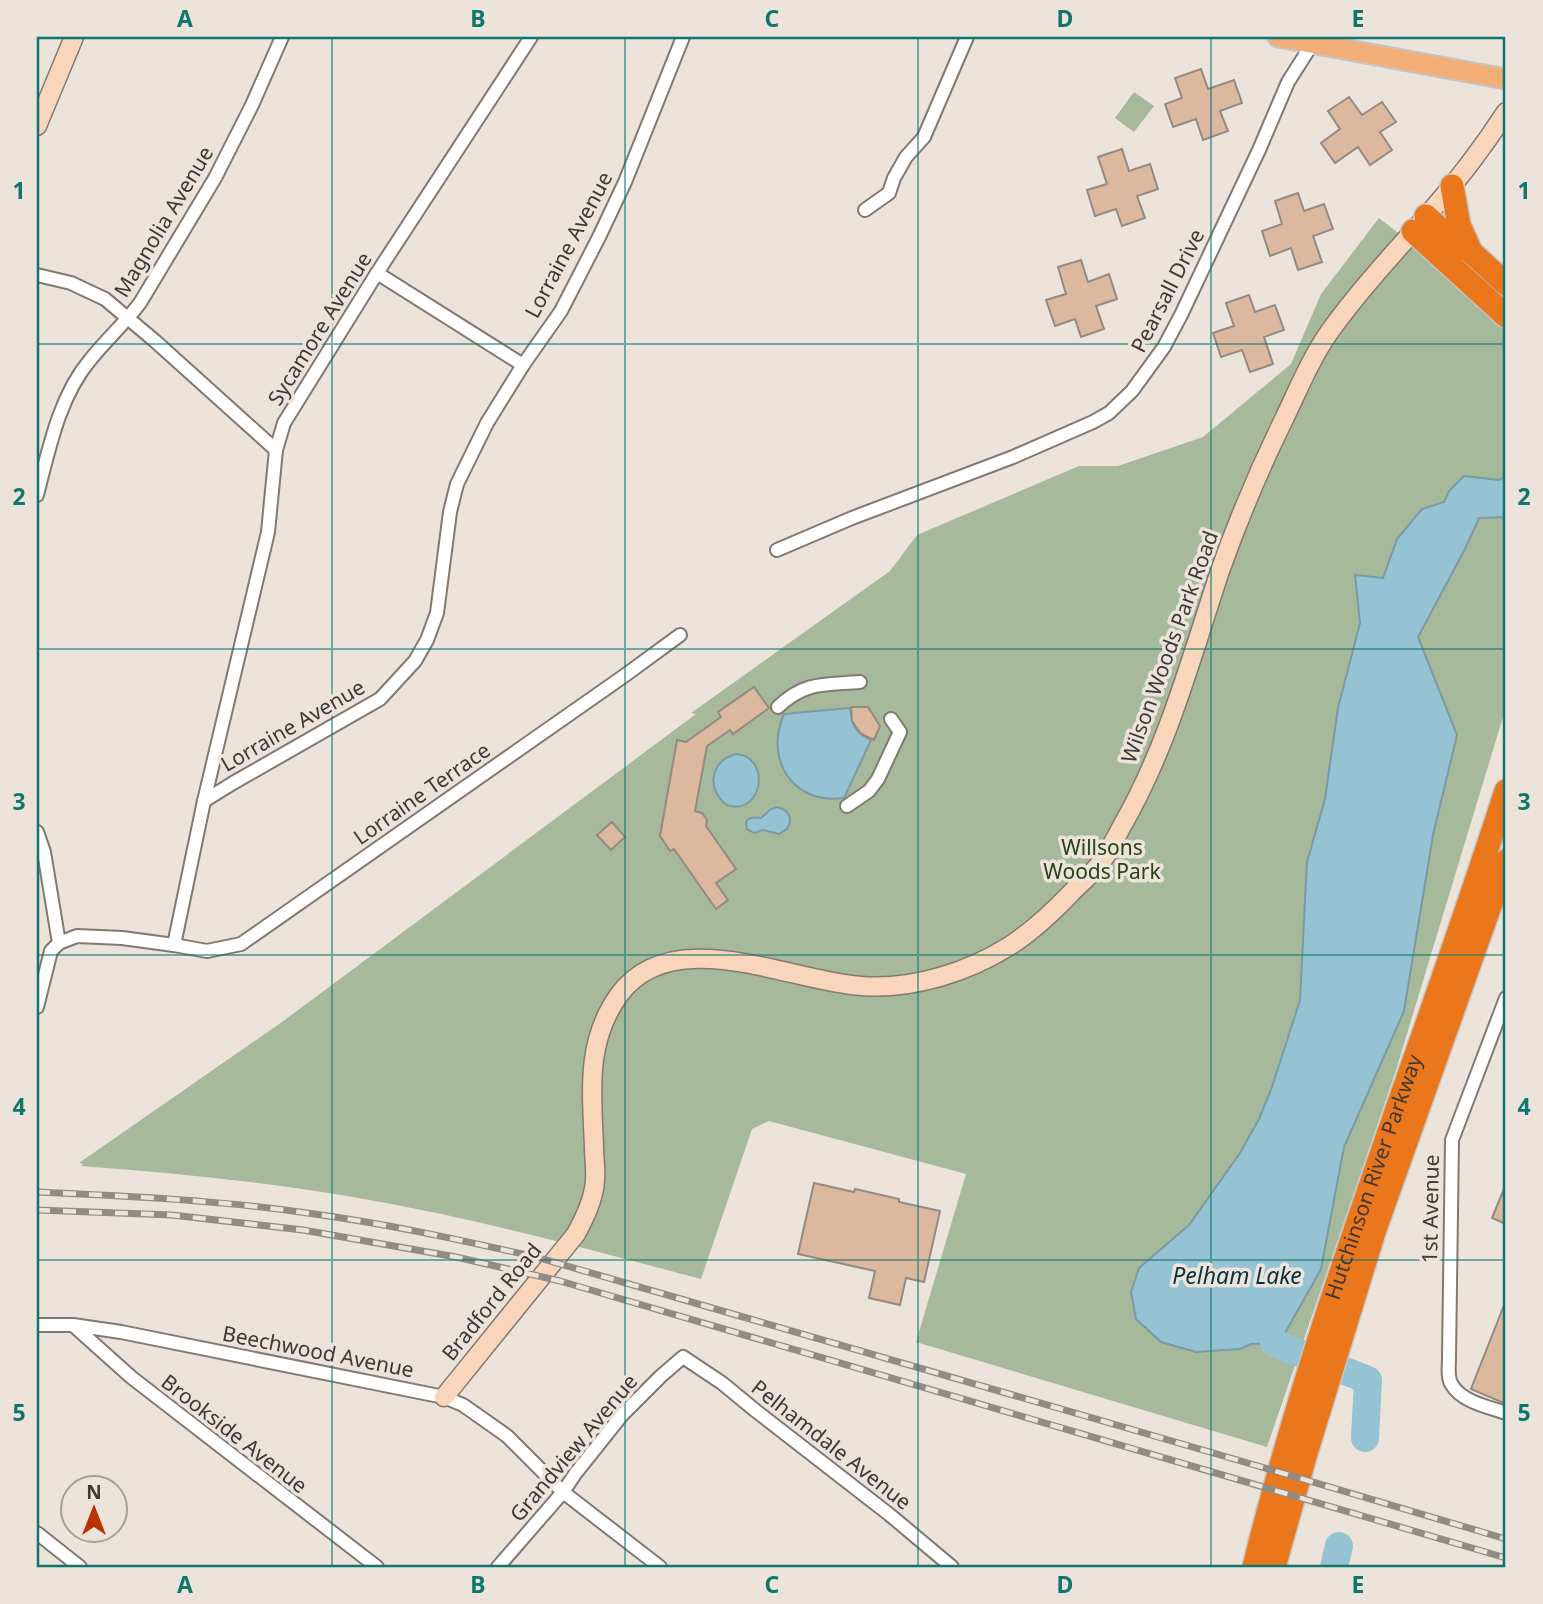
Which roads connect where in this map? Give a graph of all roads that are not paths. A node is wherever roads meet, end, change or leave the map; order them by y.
1 (74, 37) edge
2 (282, 37) edge
3 (531, 37) edge
4 (683, 37) edge
5 (967, 37) edge
6 (1278, 37) edge
7 (1315, 40) edge
8 (1506, 79) edge
9 (1506, 112) edge
10 (37, 126) edge
11 (1452, 186) junction
12 (865, 210) dead end
13 (1420, 223) junction
14 (1471, 252) junction
15 (377, 273) junction
16 (37, 275) edge
17 (1506, 284) edge
18 (1506, 316) edge
19 (128, 319) junction
20 (523, 365) junction
21 (276, 450) junction
22 (37, 495) edge
23 (777, 550) dead end
24 (680, 635) dead end
25 (860, 682) dead end
26 (778, 707) dead end
27 (891, 719) dead end
28 (1506, 792) edge
29 (204, 802) junction
30 (847, 806) dead end
31 (37, 832) edge
32 (1506, 861) edge
33 (59, 943) junction
34 (174, 945) junction
35 (1506, 998) edge
36 (37, 1007) edge
37 (576, 1234) joint
38 (37, 1325) edge
39 (73, 1325) junction
40 (1333, 1332) junction
41 (683, 1357) joint
42 (1316, 1385) junction
43 (444, 1397) junction
44 (1506, 1413) edge
45 (563, 1492) junction
46 (37, 1533) edge
47 (80, 1567) edge
48 (377, 1567) edge
49 (498, 1567) edge
50 (660, 1567) edge
51 (952, 1567) edge
52 (1254, 1567) edge
53 (1275, 1567) edge

1 - 10 street
2 - 19 street, Magnolia Avenue
3 - 15 street, Sycamore Avenue
4 - 20 street, Lorraine Avenue
5 - 12 street
6 - 7 main road
7 - 8 main road
7 - 23 street, Pearsall Drive
9 - 11 street, Wilson Woods Park Road
11 - 13 street, Wilson Woods Park Road
11 - 14 highway
13 - 14 highway
13 - 18 highway
13 - 37 street, Wilson Woods Park Road
14 - 17 highway
15 - 20 street
15 - 21 street, Sycamore Avenue
16 - 19 street
19 - 21 street
19 - 22 street, Magnolia Avenue
20 - 29 street, Lorraine Avenue
21 - 29 street, Sycamore Avenue
24 - 34 street, Lorraine Terrace
25 - 26 street
27 - 30 street
28 - 40 highway, Hutchinson River Parkway
29 - 34 street
31 - 33 street
32 - 40 highway, Hutchinson River Parkway
33 - 34 street
33 - 36 street
35 - 44 street, 1st Avenue
37 - 43 street, Bradford Road
38 - 39 street, Beechwood Avenue
39 - 43 street, Beechwood Avenue
39 - 48 street, Brookside Avenue
40 - 42 highway, Hutchinson River Parkway
41 - 45 street, Grandview Avenue
41 - 51 street, Pelhamdale Avenue
42 - 52 highway, Hutchinson River Parkway
42 - 53 highway, Hutchinson River Parkway
43 - 45 street, Beechwood Avenue
45 - 49 street, Grandview Avenue
45 - 50 street, Beechwood Avenue
46 - 47 street

